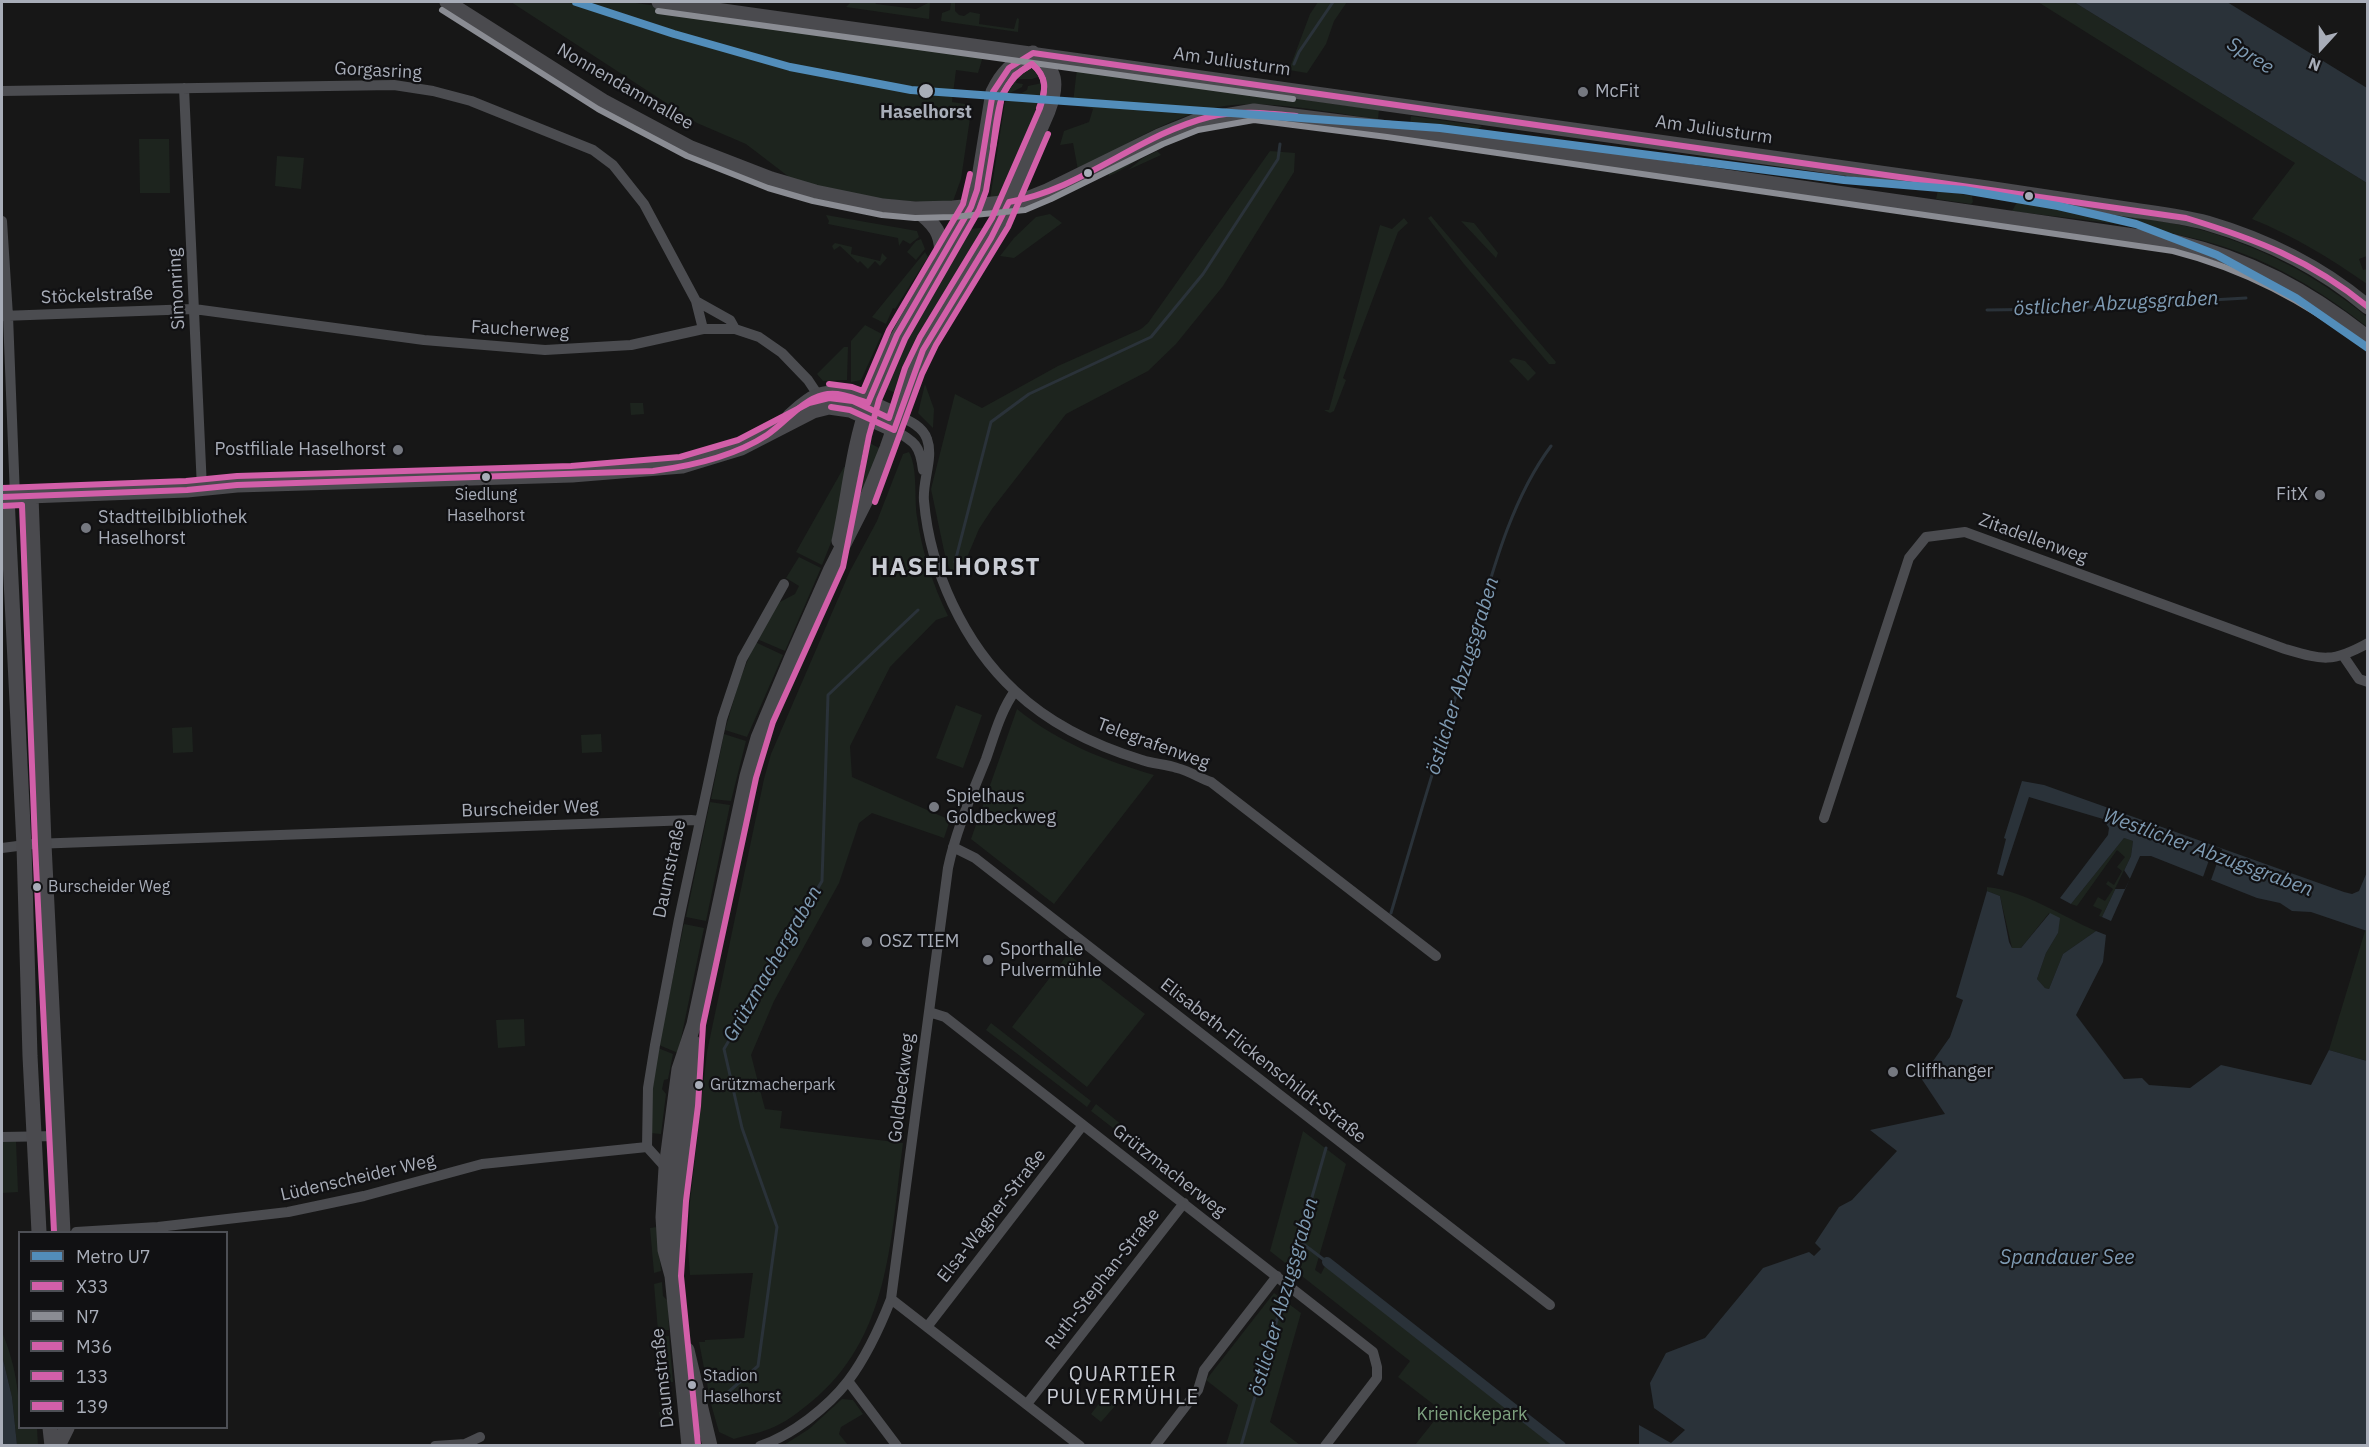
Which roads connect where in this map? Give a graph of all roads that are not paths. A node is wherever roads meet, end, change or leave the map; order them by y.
1 (447, 2) edge
2 (659, 2) edge
3 (1034, 53) junction
4 (184, 88) junction
5 (2, 91) edge
6 (1392, 104) junction
7 (1388, 128) junction
8 (1009, 202) junction
9 (971, 207) junction
10 (915, 209) junction
11 (2, 220) edge
12 (941, 261) junction
13 (696, 301) junction
14 (2367, 307) edge
15 (194, 309) junction
16 (5, 316) edge
17 (703, 329) junction
18 (735, 329) junction
19 (2367, 338) edge
20 (818, 395) junction
21 (866, 409) junction
22 (897, 423) junction
23 (772, 432) junction
24 (202, 489) junction
25 (32, 496) junction
26 (8, 497) edge
27 (834, 564) junction
28 (784, 584) dead end
29 (2367, 643) edge
30 (2344, 657) junction
31 (2367, 682) edge
32 (1015, 691) junction
33 (1824, 818) dead end
34 (700, 821) junction
35 (44, 844) junction
36 (24, 846) junction
37 (953, 847) junction
38 (2, 848) edge
39 (1436, 956) dead end
40 (929, 1011) junction
41 (694, 1024) junction
42 (1083, 1125) junction
43 (35, 1136) junction
44 (58, 1136) junction
45 (2, 1137) edge
46 (647, 1147) junction
47 (666, 1168) junction
48 (1184, 1203) junction
49 (39, 1231) edge
50 (63, 1231) edge
51 (103, 1231) edge
52 (672, 1276) junction
53 (1280, 1279) junction
54 (891, 1299) junction
55 (1550, 1305) dead end
56 (675, 1306) junction
57 (927, 1327) junction
58 (848, 1381) junction
59 (1027, 1404) junction
60 (50, 1429) edge
61 (66, 1429) edge
62 (480, 1437) dead end
63 (52, 1446) edge
64 (58, 1446) edge
65 (435, 1446) edge
66 (689, 1446) edge
67 (710, 1446) edge
68 (760, 1446) edge
69 (897, 1446) edge
70 (1080, 1446) edge
71 (1155, 1446) edge
72 (1325, 1446) edge

1 - 10 main road, Nonnendammallee
2 - 3 main road
3 - 6 main road, Am Juliusturm
3 - 8 main road, Daumstraße
3 - 9 main road, Daumstraße
4 - 5 street, Gorgasring
4 - 13 street, Gorgasring
4 - 15 street, Simonring
6 - 7 main road
6 - 14 main road, Am Juliusturm
7 - 8 main road
7 - 19 main road
8 - 9 main road, Nonnendammallee
8 - 22 main road, Daumstraße
9 - 10 main road, Nonnendammallee
9 - 12 main road, Daumstraße
10 - 12 main road
11 - 16 street
12 - 21 main road, Daumstraße
13 - 17 street, Gorgasring
13 - 18 street
15 - 16 street, Stöckelstraße
15 - 17 street, Faucherweg
15 - 24 street, Simonring
16 - 26 street
17 - 18 street, Faucherweg
18 - 20 street, Faucherweg
20 - 21 main road
20 - 23 main road
21 - 22 main road
21 - 23 main road
21 - 27 main road, Daumstraße
22 - 27 main road, Daumstraße
22 - 32 street, Telegrafenweg
23 - 24 main road
24 - 25 main road
25 - 26 main road
25 - 35 main road
26 - 36 main road
27 - 41 main road, Daumstraße
28 - 34 street, Daumstraße
29 - 30 street
30 - 31 street
30 - 33 street, Zitadellenweg
32 - 37 street, Goldbeckweg
32 - 39 street, Telegrafenweg
34 - 35 street, Burscheider Weg
34 - 46 street, Daumstraße
35 - 36 street, Burscheider Weg
35 - 44 main road
36 - 38 street, Burscheider Weg
36 - 43 main road
37 - 40 street, Goldbeckweg
37 - 55 street, Elisabeth-Flickenschildt-Straße
40 - 42 street, Grützmacherweg
40 - 54 street, Goldbeckweg
41 - 47 main road, Daumstraße
41 - 52 main road, Daumstraße
42 - 48 street, Grützmacherweg
42 - 57 street, Elsa-Wagner-Straße
43 - 44 street
43 - 45 street
43 - 49 main road
44 - 50 main road
46 - 47 street
46 - 51 street, Lüdenscheider Weg
47 - 52 main road, Daumstraße
48 - 53 street, Grützmacherweg
48 - 59 street, Ruth-Stephan-Straße
52 - 56 main road, Daumstraße
53 - 71 street
53 - 72 street, Grützmacherweg
54 - 57 street
54 - 58 street, Goldbeckweg
56 - 66 main road, Daumstraße
56 - 67 main road, Daumstraße
57 - 59 street
58 - 68 street, Goldbeckweg
58 - 69 street
59 - 70 street
60 - 63 main road
61 - 64 main road
62 - 65 street

